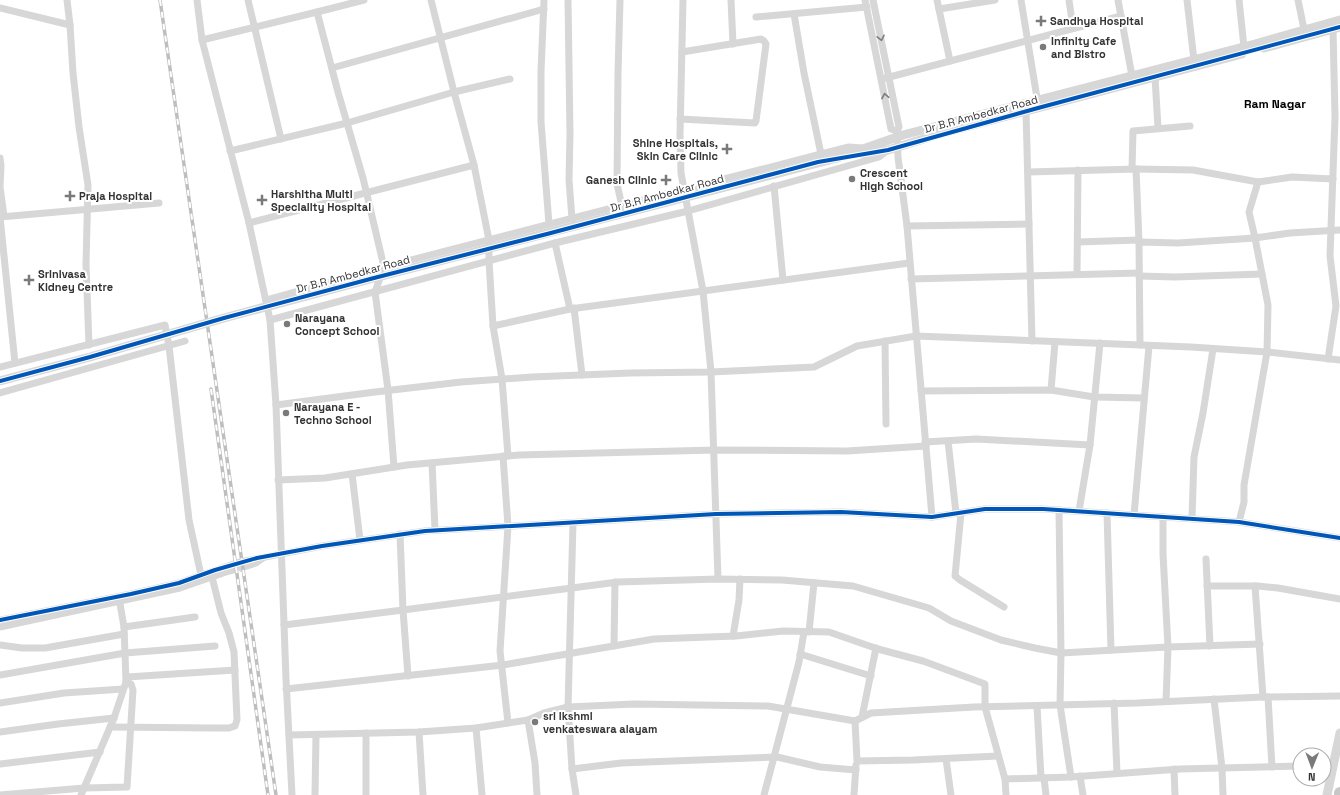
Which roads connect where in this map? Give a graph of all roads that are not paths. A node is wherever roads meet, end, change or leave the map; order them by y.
1 (67, 0) edge
2 (197, 0) edge
3 (248, 0) edge
4 (360, 0) edge
5 (431, 0) edge
6 (544, 0) edge
7 (568, 0) edge
8 (620, 0) edge
9 (683, 0) edge
10 (731, 0) edge
11 (873, 0) edge
12 (937, 0) edge
13 (995, 0) edge
14 (1021, 0) edge
15 (1069, 0) edge
16 (1118, 0) edge
17 (1187, 0) edge
18 (1239, 0) edge
19 (1298, 0) edge
20 (866, 4) edge
21 (0, 8) edge
22 (544, 9) junction
23 (939, 10) junction
24 (317, 12) junction
25 (794, 14) junction
26 (1121, 16) junction
27 (756, 17) dead end
28 (1340, 20) edge
29 (70, 25) junction
30 (254, 27) junction
31 (1073, 28) junction
32 (1337, 28) edge
33 (1304, 33) junction
34 (441, 39) junction
35 (202, 40) junction
36 (1028, 40) junction
37 (733, 44) junction
38 (1244, 47) junction
39 (682, 52) junction
40 (1194, 60) junction
41 (950, 61) junction
42 (332, 68) junction
43 (1132, 76) junction
44 (1155, 77) junction
45 (890, 78) junction
46 (510, 79) dead end
47 (882, 79) junction
48 (454, 92) junction
49 (1038, 104) junction
50 (1026, 111) junction
51 (680, 120) junction
52 (347, 122) junction
53 (1190, 126) dead end
54 (1158, 128) junction
55 (897, 138) junction
56 (281, 139) junction
57 (867, 148) junction
58 (888, 150) junction
59 (230, 151) junction
60 (820, 154) junction
61 (0, 158) edge
62 (837, 158) junction
63 (474, 165) junction
64 (1134, 169) junction
65 (1078, 170) junction
66 (1028, 172) junction
67 (1335, 176) edge
68 (1258, 182) junction
69 (774, 186) junction
70 (684, 190) junction
71 (366, 192) junction
72 (159, 203) dead end
73 (622, 206) junction
74 (88, 209) junction
75 (688, 211) junction
76 (1, 216) edge
77 (572, 219) junction
78 (249, 223) junction
79 (549, 224) junction
80 (1029, 224) junction
81 (907, 226) junction
82 (1331, 230) junction
83 (1340, 230) edge
84 (1255, 238) junction
85 (489, 240) junction
86 (1139, 241) junction
87 (1078, 242) junction
88 (555, 243) junction
89 (489, 261) junction
90 (909, 263) junction
91 (384, 267) junction
92 (1077, 274) junction
93 (1139, 274) junction
94 (1262, 274) junction
95 (1031, 275) junction
96 (910, 279) junction
97 (783, 280) junction
98 (703, 291) junction
99 (375, 292) junction
100 (266, 300) junction
101 (572, 309) junction
102 (270, 320) junction
103 (493, 326) junction
104 (916, 336) junction
105 (1032, 340) junction
106 (185, 341) dead end
107 (884, 341) junction
108 (1055, 342) junction
109 (1100, 343) junction
110 (89, 345) junction
111 (1140, 345) junction
112 (169, 346) junction
113 (1149, 346) junction
114 (1213, 349) junction
115 (1267, 352) junction
116 (1328, 359) junction
117 (1340, 360) edge
118 (15, 363) junction
119 (0, 367) edge
120 (711, 372) junction
121 (582, 375) junction
122 (502, 379) junction
123 (0, 381) edge
124 (388, 390) junction
125 (1051, 390) junction
126 (921, 391) junction
127 (0, 393) edge
128 (1094, 397) junction
129 (1144, 398) junction
130 (276, 405) junction
131 (886, 424) dead end
132 (948, 441) junction
133 (926, 444) junction
134 (1090, 445) junction
135 (714, 450) junction
136 (505, 456) junction
137 (432, 463) junction
138 (394, 467) junction
139 (352, 474) junction
140 (278, 480) junction
141 (1059, 510) junction
142 (1079, 511) junction
143 (958, 513) junction
144 (1107, 513) junction
145 (716, 514) junction
146 (1134, 515) junction
147 (932, 517) junction
148 (1163, 517) junction
149 (1192, 518) junction
150 (1239, 522) junction
151 (573, 523) junction
152 (508, 526) junction
153 (435, 530) junction
154 (400, 534) junction
155 (1340, 538) edge
156 (360, 540) junction
157 (281, 554) junction
158 (1206, 559) dead end
159 (241, 565) tunnel mouth
160 (201, 576) junction
161 (212, 577) junction
162 (718, 579) junction
163 (740, 579) junction
164 (614, 582) junction
165 (814, 583) junction
166 (1207, 586) junction
167 (1255, 586) junction
168 (572, 588) junction
169 (503, 597) junction
170 (120, 599) junction
171 (1340, 599) edge
172 (1004, 607) dead end
173 (403, 610) junction
174 (195, 617) dead end
175 (0, 620) edge
176 (284, 624) junction
177 (0, 627) edge
178 (124, 631) junction
179 (807, 632) junction
180 (733, 636) junction
181 (1260, 644) junction
182 (0, 645) edge
183 (215, 646) dead end
184 (614, 646) junction
185 (1210, 646) junction
186 (1168, 647) junction
187 (876, 648) junction
188 (1111, 650) junction
189 (125, 653) junction
190 (570, 653) junction
191 (1062, 653) junction
192 (800, 654) junction
193 (500, 666) junction
194 (235, 670) junction
195 (0, 675) edge
196 (408, 676) junction
197 (871, 676) junction
198 (126, 679) junction
199 (123, 689) junction
200 (286, 689) junction
201 (1340, 696) edge
202 (1265, 697) junction
203 (1214, 699) junction
204 (1166, 701) junction
205 (0, 703) edge
206 (1114, 703) junction
207 (1060, 705) junction
208 (1037, 706) junction
209 (568, 707) junction
210 (985, 707) junction
211 (787, 709) junction
212 (862, 717) junction
213 (114, 718) junction
214 (528, 720) junction
215 (855, 721) junction
216 (508, 723) junction
217 (110, 727) junction
218 (131, 727) junction
219 (476, 728) junction
220 (0, 732) edge
221 (419, 732) junction
222 (366, 733) junction
223 (1340, 733) edge
224 (289, 735) junction
225 (316, 735) junction
226 (100, 752) junction
227 (1332, 755) edge
228 (998, 756) junction
229 (774, 757) junction
230 (946, 759) junction
231 (857, 761) junction
232 (0, 764) edge
233 (1292, 766) edge
234 (1272, 767) junction
235 (1222, 768) junction
236 (572, 769) junction
237 (1174, 769) junction
238 (856, 770) junction
239 (1117, 774) junction
240 (1080, 776) junction
241 (1071, 777) junction
242 (1043, 778) junction
243 (1005, 779) junction
244 (83, 791) edge
245 (0, 795) edge
246 (292, 795) edge
247 (315, 795) edge
248 (366, 795) edge
249 (424, 795) edge
250 (482, 795) edge
251 (537, 795) edge
252 (576, 795) edge
253 (764, 795) edge
254 (854, 795) edge
255 (951, 795) edge
256 (1006, 795) edge
257 (1046, 795) edge
258 (1083, 795) edge
259 (1174, 795) edge
260 (1223, 795) edge

1 - 29 street
2 - 35 street
3 - 30 street
4 - 24 street
5 - 34 street
6 - 22 street
7 - 77 street
8 - 73 street
9 - 39 street
10 - 37 street
11 -> 45 street
12 - 23 street
13 - 23 street
14 - 36 street
15 - 31 street
16 - 26 street
17 - 40 street
18 - 38 street
19 - 33 street
20 - 25 street
20 - 47 street
21 - 29 street
22 - 34 street
22 - 79 street
23 - 41 street
24 - 30 street
24 - 42 street
25 - 27 street
25 - 60 street
26 - 31 street
26 - 43 street
28 - 33 street, Dr B.R Ambedkar Road
29 - 74 street
30 - 35 street
30 - 56 street
31 - 36 street
32 - 33 street, Dr B.R Ambedkar Road
32 - 67 street
33 - 38 street, Dr B.R Ambedkar Road
33 - 44 street, Dr B.R Ambedkar Road
34 - 42 street
34 - 48 street
35 - 59 street
36 - 41 street
36 - 49 street
37 - 39 street
37 - 51 street
38 - 40 street, Dr B.R Ambedkar Road
39 - 51 street
40 - 43 street, Dr B.R Ambedkar Road
41 - 45 street
42 - 52 street
43 - 49 street, Dr B.R Ambedkar Road
44 - 49 street, Dr B.R Ambedkar Road
44 - 54 street
45 - 47 street
45 - 55 street
46 - 48 street
55 -> 47 street
48 - 52 street
48 - 63 street
49 - 50 street, Dr B.R Ambedkar Road
49 - 55 street, Dr B.R Ambedkar Road
50 - 55 street, Dr B.R Ambedkar Road
50 - 66 street
51 - 70 street
52 - 56 street
52 - 71 street
53 - 54 street
54 - 64 street
55 - 57 street, Dr B.R Ambedkar Road
55 - 58 street, Dr B.R Ambedkar Road
55 - 81 street
56 - 59 street
57 - 60 street
57 - 62 street, Dr B.R Ambedkar Road
58 - 62 street, Dr B.R Ambedkar Road
58 - 69 street
59 - 78 street
60 - 70 street
61 - 76 street
62 - 123 street, Dr B.R Ambedkar Road, bridge
63 - 71 street
63 - 85 street
64 - 65 street
64 - 68 street
64 - 86 street
65 - 66 street
65 - 87 street
66 - 80 street
67 - 68 street
67 - 82 street
68 - 84 street
69 - 75 street
69 - 97 street
70 - 73 street
70 - 75 street
71 - 78 street
71 - 91 street
72 - 74 street
73 - 77 street
74 - 76 street
74 - 110 street
75 - 88 street
75 - 98 street
76 - 118 street
77 - 79 street
78 - 100 street
79 - 85 street
80 - 81 street
80 - 95 street
81 - 90 street
82 - 83 street
82 - 84 street
82 - 116 street
84 - 86 street
84 - 94 street
85 - 89 street
85 - 91 street
86 - 87 street
86 - 93 street
87 - 92 street
88 - 89 street
88 - 101 street
89 - 99 street
89 - 103 street
90 - 96 street
90 - 97 street
91 - 99 street
91 - 100 street
92 - 93 street
92 - 95 street
93 - 94 street
93 - 111 street
94 - 115 street
95 - 96 street
95 - 105 street
96 - 104 street
97 - 98 street
98 - 101 street
98 - 120 street
99 - 102 street
99 - 124 street
100 - 102 street
101 - 103 street
101 - 121 street
102 - 130 street
103 - 122 street
104 - 105 street
104 - 107 street
104 - 126 street
105 - 108 street
106 - 112 street
107 - 120 street
107 - 131 street
108 - 109 street
108 - 125 street
109 - 111 street
109 - 128 street
110 - 112 street
110 - 118 street
111 - 113 street
112 - 127 street
112 - 160 street
113 - 114 street
113 - 129 street
114 - 115 street
114 - 149 street
115 - 116 street
115 - 150 street
116 - 117 street
118 - 119 street
120 - 121 street
120 - 135 street
121 - 122 street
122 - 124 street
122 - 136 street
124 - 130 street
124 - 138 street
125 - 126 street
125 - 128 street
126 - 133 street
128 - 129 street
128 - 134 street
129 - 146 street
130 - 140 street
132 - 133 street
132 - 134 street
132 - 143 street
133 - 135 street
133 - 147 street
134 - 142 street
135 - 136 street
135 - 145 street
136 - 137 street
136 - 152 street
137 - 138 street
137 - 153 street
138 - 139 street
139 - 140 street
139 - 156 street
140 - 157 street
141 - 142 street
141 - 143 street
141 - 191 street
142 - 144 street
143 - 147 street
143 - 172 street
144 - 146 street
144 - 188 street
145 - 147 street
145 - 151 street
145 - 162 street
146 - 148 street
148 - 149 street
148 - 186 street
149 - 150 street
150 - 155 street
151 - 152 street
151 - 168 street
152 - 153 street
152 - 169 street
153 - 154 street
154 - 156 street
154 - 173 street
156 - 157 street
157 - 159 street
157 - 176 street
158 - 166 street
160 - 161 street
160 - 170 street
161 - 170 street
161 - 194 street
162 - 163 street
162 - 164 street
163 - 165 street
163 - 180 street
164 - 168 street
164 - 184 street
165 - 179 street
165 - 191 street
166 - 167 street
166 - 185 street
167 - 171 street
167 - 181 street
168 - 169 street
168 - 190 street
169 - 173 street
169 - 193 street
170 - 175 street
170 - 177 street
170 - 178 street
173 - 176 street
173 - 196 street
174 - 178 street
176 - 200 street
178 - 182 street
178 - 189 street
179 - 180 street
179 - 187 street
179 - 192 street
180 - 184 street
181 - 185 street
181 - 202 street
183 - 189 street
184 - 190 street
185 - 186 street
186 - 188 street
186 - 204 street
187 - 197 street
187 - 210 street
188 - 191 street
189 - 195 street
189 - 198 street
190 - 193 street
190 - 209 street
191 - 207 street
192 - 197 street
192 - 211 street
193 - 196 street
193 - 216 street
194 - 198 street
194 - 218 street
196 - 200 street
197 - 212 street
198 - 199 street
198 - 218 street
199 - 205 street
199 - 213 street
200 - 224 street
201 - 202 street
202 - 203 street
202 - 234 street
203 - 204 street
203 - 235 street
204 - 206 street
206 - 207 street
206 - 239 street
207 - 208 street
207 - 241 street
208 - 210 street
208 - 242 street
209 - 211 street
209 - 214 street
209 - 236 street
210 - 212 street
210 - 228 street
211 - 215 street
211 - 229 street
212 - 215 street
213 - 217 street
213 - 220 street
214 - 216 street
214 - 251 street
215 - 231 street
216 - 219 street
217 - 218 street
217 - 226 street
218 - 244 street
219 - 221 street
219 - 250 street
221 - 222 street
221 - 249 street
222 - 225 street
222 - 248 street
223 - 227 street
224 - 225 street
224 - 246 street
225 - 247 street
226 - 232 street
226 - 244 street
228 - 230 street
228 - 243 street
229 - 236 street
229 - 238 street
229 - 253 street
230 - 231 street
230 - 255 street
231 - 238 street
233 - 234 street
234 - 235 street
235 - 237 street
235 - 260 street
236 - 252 street
237 - 239 street
237 - 259 street
238 - 254 street
239 - 240 street
240 - 241 street
240 - 258 street
241 - 242 street
242 - 243 street
242 - 257 street
243 - 256 street
244 - 245 street

